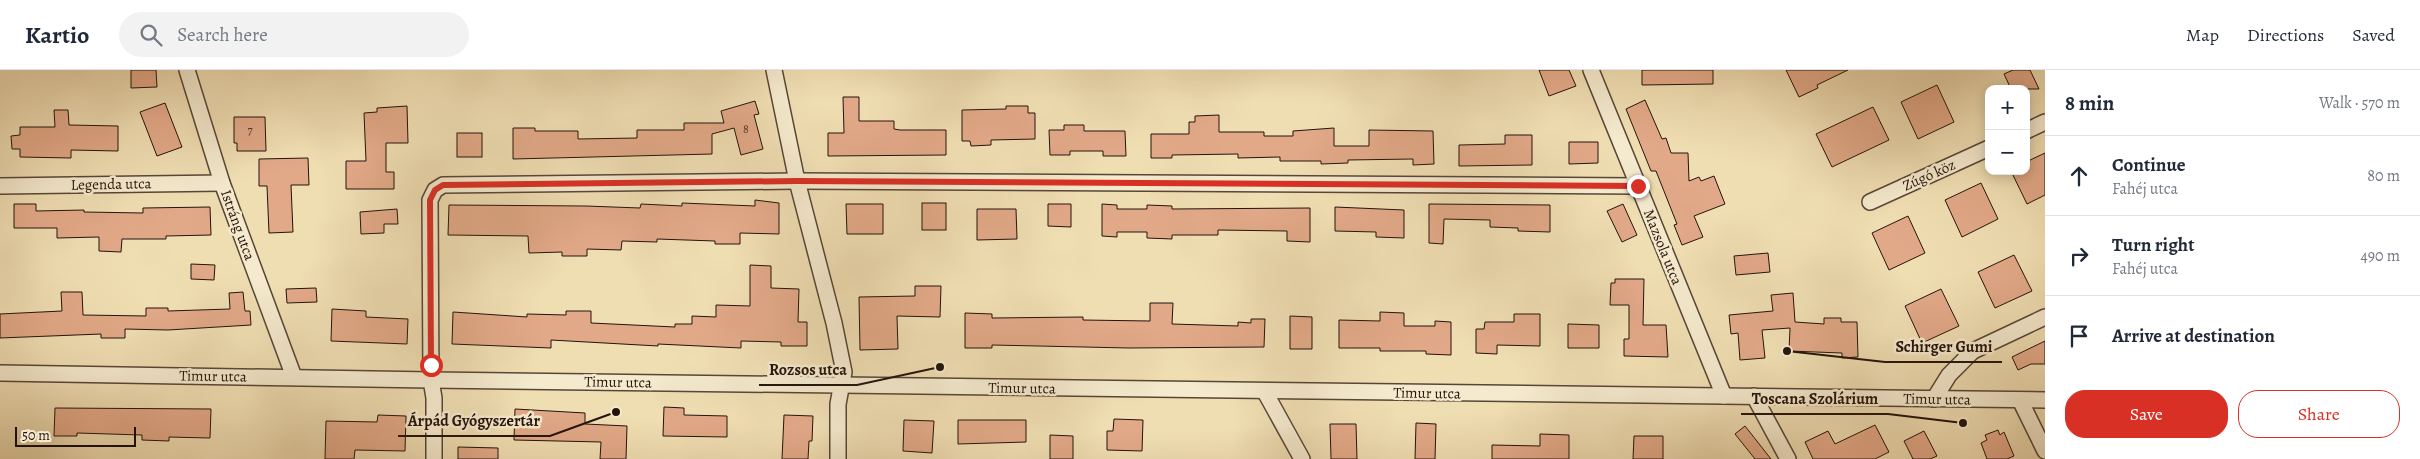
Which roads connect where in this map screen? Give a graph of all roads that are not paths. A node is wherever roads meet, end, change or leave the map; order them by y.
1 (187, 70) edge
2 (774, 70) edge
3 (1590, 70) edge
4 (2045, 122) edge
5 (2030, 128) edge
6 (1985, 150) edge
7 (797, 181) junction
8 (222, 182) junction
9 (0, 186) edge
10 (1638, 186) junction
11 (1870, 202) dead end
12 (2045, 317) edge
13 (0, 373) edge
14 (294, 378) junction
15 (431, 380) junction
16 (842, 385) junction
17 (1265, 392) junction
18 (1724, 396) junction
19 (1754, 396) junction
20 (1934, 398) junction
21 (2020, 400) junction
22 (2045, 400) edge
23 (2045, 451) edge
24 (434, 459) edge
25 (838, 459) edge
26 (1302, 459) edge
27 (1788, 459) edge

1 - 8 street, Istráng utca
2 - 7 street
3 - 10 street, Mazsola utca
4 - 5 street
6 - 11 street, Zúgó köz
7 - 10 street
7 - 15 street
7 - 16 street
8 - 9 street, Legenda utca
8 - 14 street, Istráng utca
10 - 18 street, Mazsola utca
12 - 20 street
13 - 14 street, Timur utca
14 - 15 street, Timur utca
15 - 16 street, Timur utca
15 - 24 street
16 - 17 street, Timur utca
16 - 25 street
17 - 18 street, Timur utca
17 - 26 street
18 - 19 street, Timur utca
19 - 20 street, Timur utca
19 - 27 street
20 - 21 street, Timur utca
21 - 22 street, Timur utca
21 - 23 street

